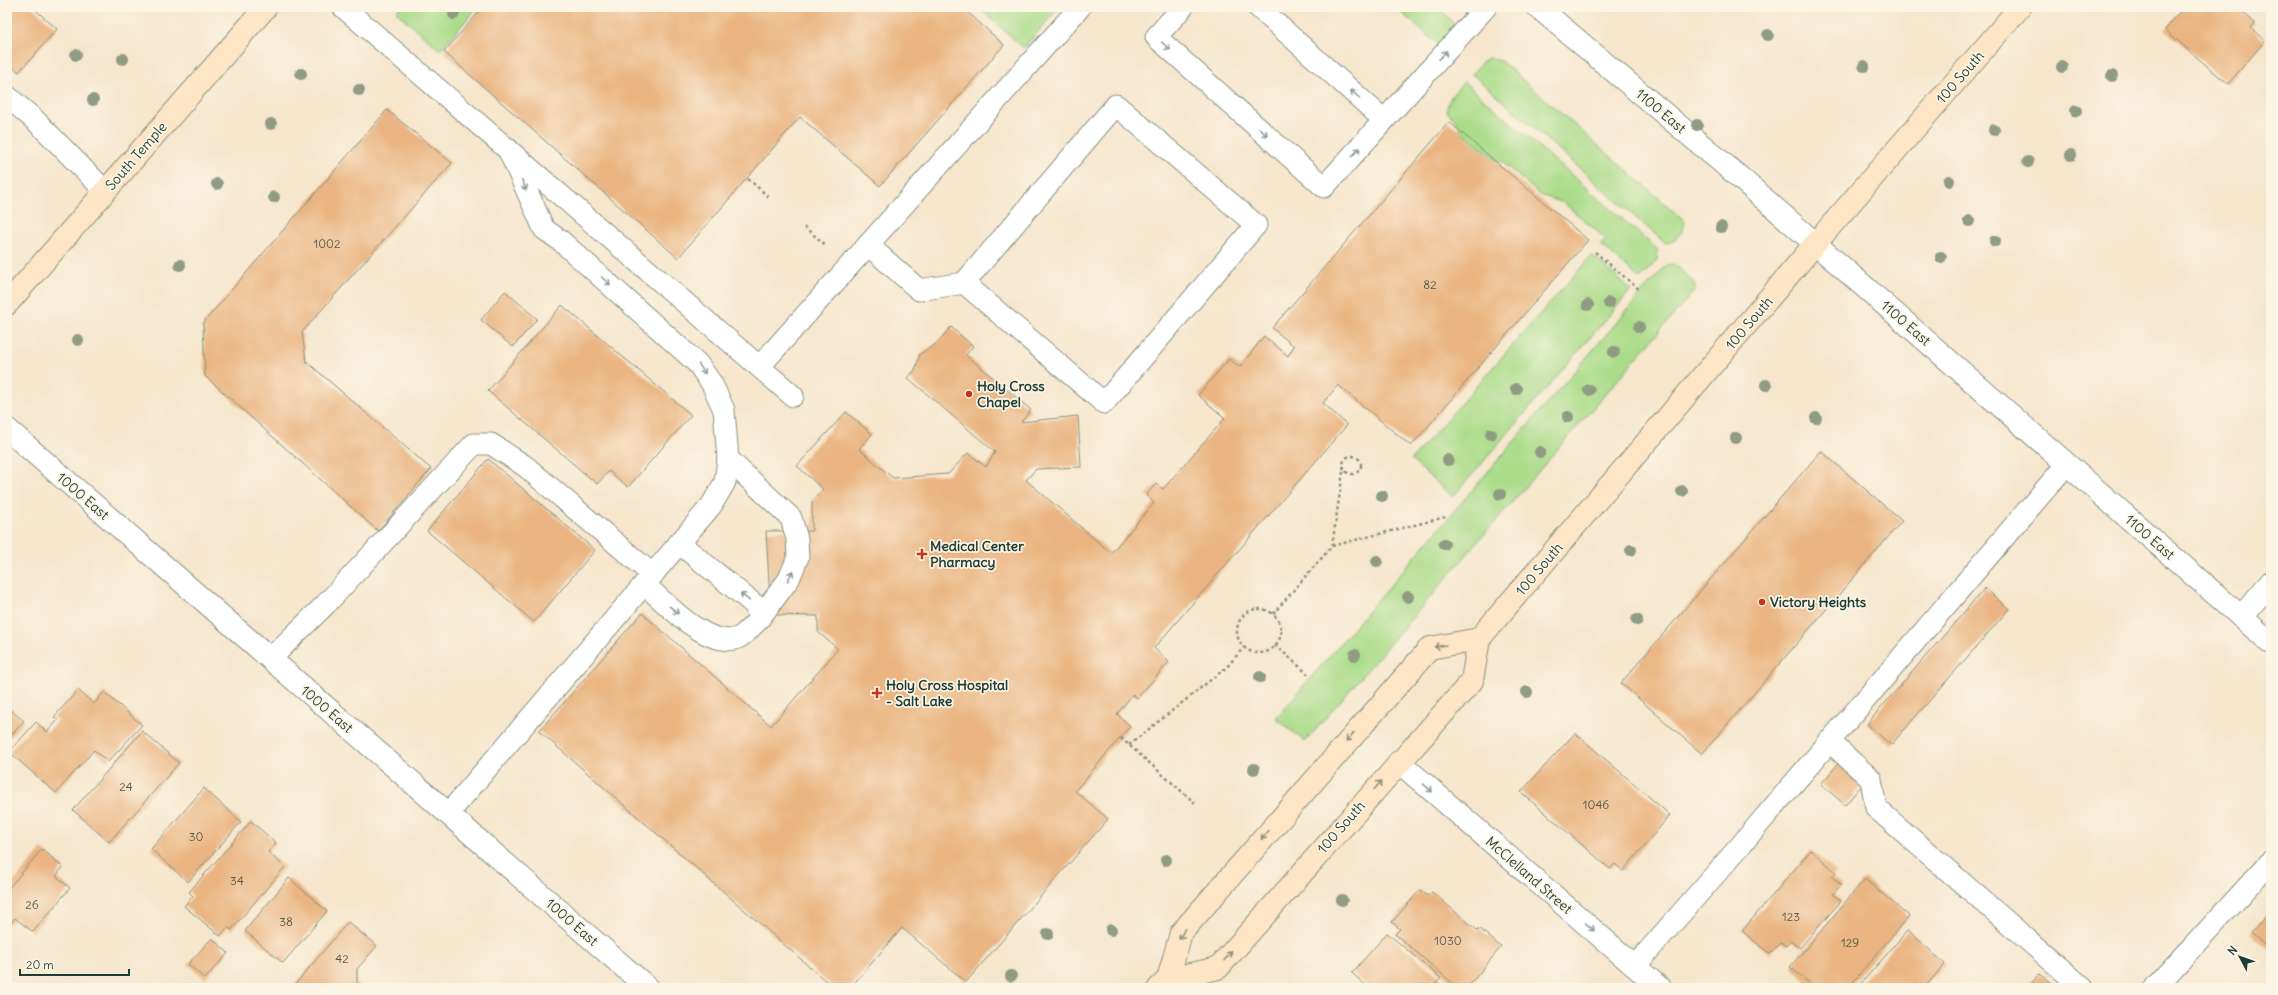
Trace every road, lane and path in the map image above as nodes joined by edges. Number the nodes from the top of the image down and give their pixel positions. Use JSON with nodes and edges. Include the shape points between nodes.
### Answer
{"nodes":[{"id":1,"x":266,"y":7,"type":"edge"},
{"id":2,"x":343,"y":7,"type":"edge"},
{"id":3,"x":1080,"y":7,"type":"edge"},
{"id":4,"x":1183,"y":7,"type":"edge"},
{"id":5,"x":1258,"y":7,"type":"edge"},
{"id":6,"x":1486,"y":7,"type":"edge"},
{"id":7,"x":1538,"y":7,"type":"edge"},
{"id":8,"x":2020,"y":7,"type":"edge"},
{"id":9,"x":7,"y":96,"type":"edge"},
{"id":10,"x":1384,"y":120,"type":"junction"},
{"id":11,"x":508,"y":149,"type":"junction"},
{"id":12,"x":748,"y":179,"type":"dead end"},
{"id":13,"x":105,"y":191,"type":"junction"},
{"id":14,"x":770,"y":198,"type":"dead end"},
{"id":15,"x":804,"y":227,"type":"dead end"},
{"id":16,"x":1816,"y":244,"type":"junction"},
{"id":17,"x":868,"y":245,"type":"junction"},
{"id":18,"x":829,"y":247,"type":"dead end"},
{"id":19,"x":1595,"y":252,"type":"dead end"},
{"id":20,"x":964,"y":283,"type":"junction"},
{"id":21,"x":1640,"y":290,"type":"dead end"},
{"id":22,"x":7,"y":304,"type":"edge"},
{"id":23,"x":760,"y":366,"type":"junction"},
{"id":24,"x":793,"y":396,"type":"dead end"},
{"id":25,"x":7,"y":429,"type":"edge"},
{"id":26,"x":728,"y":459,"type":"junction"},
{"id":27,"x":2067,"y":464,"type":"junction"},
{"id":28,"x":1344,"y":465,"type":"junction"},
{"id":29,"x":1446,"y":517,"type":"dead end"},
{"id":30,"x":679,"y":543,"type":"junction"},
{"id":31,"x":1332,"y":546,"type":"junction"},
{"id":32,"x":648,"y":580,"type":"junction"},
{"id":33,"x":2271,"y":582,"type":"edge"},
{"id":34,"x":1273,"y":614,"type":"junction"},
{"id":35,"x":2241,"y":617,"type":"junction"},
{"id":36,"x":759,"y":619,"type":"junction"},
{"id":37,"x":1479,"y":639,"type":"junction"},
{"id":38,"x":2271,"y":643,"type":"edge"},
{"id":39,"x":1275,"y":645,"type":"junction"},
{"id":40,"x":1244,"y":648,"type":"junction"},
{"id":41,"x":270,"y":659,"type":"junction"},
{"id":42,"x":1308,"y":674,"type":"dead end"},
{"id":43,"x":1121,"y":738,"type":"dead end"},
{"id":44,"x":1829,"y":741,"type":"junction"},
{"id":45,"x":1129,"y":745,"type":"junction"},
{"id":46,"x":1399,"y":762,"type":"junction"},
{"id":47,"x":1195,"y":803,"type":"dead end"},
{"id":48,"x":448,"y":814,"type":"junction"},
{"id":49,"x":2271,"y":861,"type":"edge"},
{"id":50,"x":1635,"y":966,"type":"junction"},
{"id":51,"x":1164,"y":983,"type":"edge"},
{"id":52,"x":648,"y":988,"type":"edge"},
{"id":53,"x":1660,"y":988,"type":"edge"},
{"id":54,"x":2083,"y":988,"type":"edge"},
{"id":55,"x":2155,"y":988,"type":"edge"}],
"edges":[{"from":1,"to":13,"type":"main road","name":"South Temple"},
{"from":2,"to":11,"type":"lane"},
{"from":3,"to":17,"type":"lane"},
{"from":4,"to":10,"type":"lane","one_way":true,"via":[[1156,37],[1324,187]]},
{"from":10,"to":5,"type":"lane","one_way":true},
{"from":10,"to":6,"type":"lane","one_way":true},
{"from":7,"to":16,"type":"street","name":"1100 East"},
{"from":8,"to":16,"type":"main road","name":"100 South"},
{"from":9,"to":13,"type":"lane","via":[[37,122]]},
{"from":11,"to":23,"type":"lane"},
{"from":11,"to":26,"type":"lane","one_way":true,"via":[[544,229],[561,241],[698,364],[712,384],[724,410]]},
{"from":12,"to":14,"type":"path"},
{"from":13,"to":22,"type":"main road","name":"South Temple"},
{"from":15,"to":18,"type":"path"},
{"from":16,"to":27,"type":"street","name":"1100 East"},
{"from":16,"to":37,"type":"main road","name":"100 South"},
{"from":17,"to":20,"type":"lane","via":[[919,290]]},
{"from":17,"to":23,"type":"lane"},
{"from":19,"to":21,"type":"path"},
{"from":20,"to":20,"type":"lane","via":[[1116,106],[1256,225],[1104,403]]},
{"from":23,"to":24,"type":"lane"},
{"from":25,"to":41,"type":"street","name":"1000 East"},
{"from":26,"to":30,"type":"lane","via":[[725,482],[711,506]]},
{"from":36,"to":26,"type":"lane","one_way":true,"via":[[789,579],[798,557],[797,540],[791,518]]},
{"from":27,"to":35,"type":"street","name":"1100 East"},
{"from":27,"to":44,"type":"lane"},
{"from":28,"to":28,"type":"path","via":[[1348,458],[1353,456],[1361,463],[1359,472],[1353,474],[1347,473]]},
{"from":28,"to":31,"type":"path"},
{"from":29,"to":31,"type":"path"},
{"from":30,"to":32,"type":"lane"},
{"from":36,"to":30,"type":"lane","one_way":true,"via":[[755,605]]},
{"from":31,"to":34,"type":"path"},
{"from":32,"to":36,"type":"lane","one_way":true,"via":[[699,631],[721,640],[739,638]]},
{"from":32,"to":41,"type":"lane","via":[[525,466],[491,444],[474,444],[326,604]]},
{"from":32,"to":48,"type":"lane"},
{"from":33,"to":35,"type":"street"},
{"from":34,"to":39,"type":"path","via":[[1281,627],[1281,634]]},
{"from":34,"to":40,"type":"path","via":[[1259,609],[1246,613],[1241,618],[1237,631]]},
{"from":35,"to":38,"type":"street","name":"1100 East"},
{"from":37,"to":46,"type":"main road","name":"100 South","via":[[1472,681]]},
{"from":37,"to":51,"type":"main road","name":"100 South","one_way":true,"via":[[1430,648],[1181,933]]},
{"from":39,"to":40,"type":"path","via":[[1260,653]]},
{"from":39,"to":42,"type":"path"},
{"from":40,"to":45,"type":"path","via":[[1227,666]]},
{"from":41,"to":48,"type":"street","name":"1000 East"},
{"from":43,"to":45,"type":"path"},
{"from":44,"to":50,"type":"lane"},
{"from":44,"to":54,"type":"lane","via":[[1871,779],[1876,808]]},
{"from":45,"to":47,"type":"path"},
{"from":46,"to":50,"type":"street","name":"McClelland Street","one_way":true},
{"from":51,"to":46,"type":"main road","name":"100 South","one_way":true,"via":[[1218,968]]},
{"from":48,"to":52,"type":"street","name":"1000 East"},
{"from":49,"to":55,"type":"lane"},
{"from":50,"to":53,"type":"street","name":"McClelland Street"}]}
